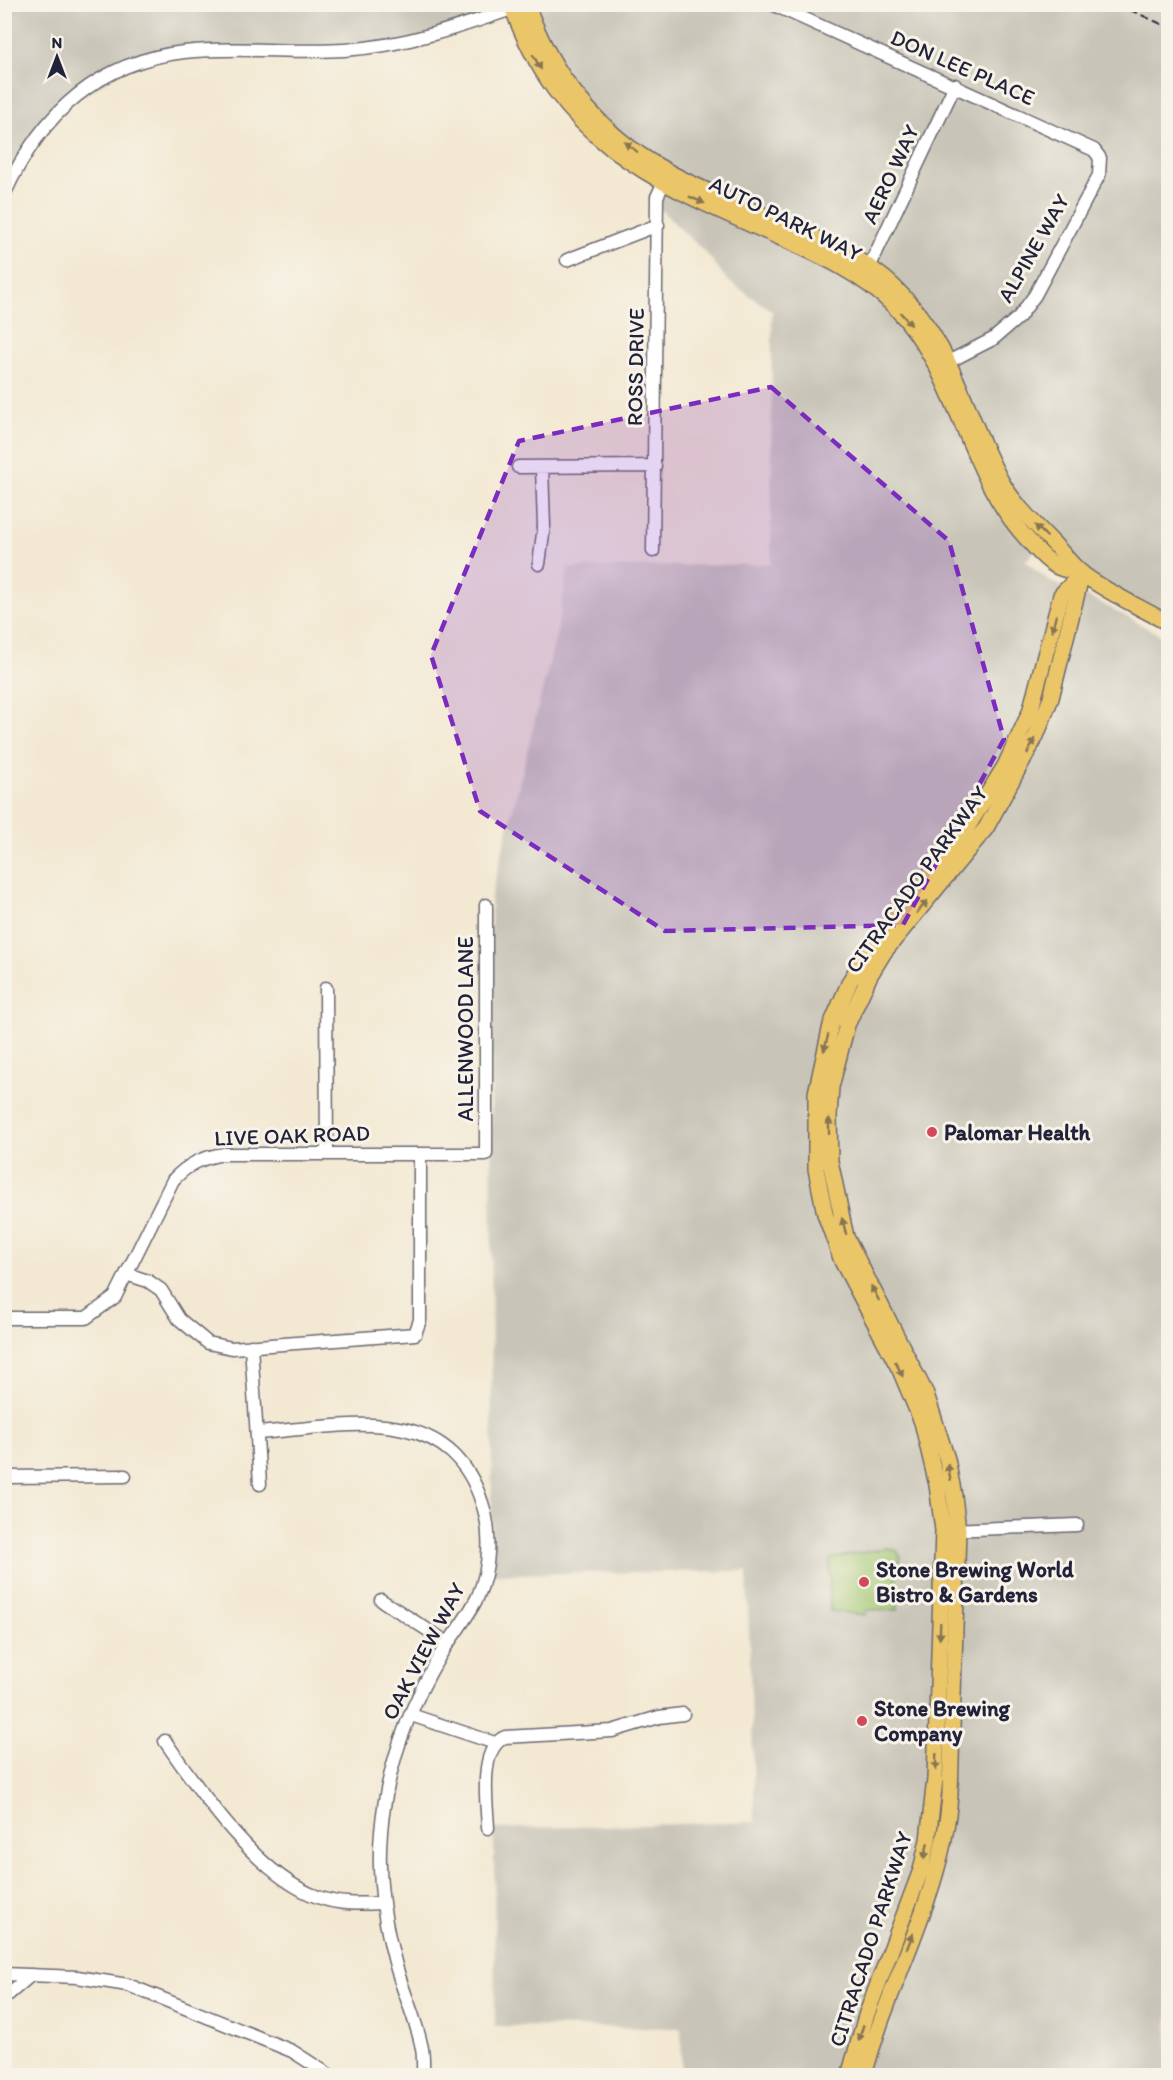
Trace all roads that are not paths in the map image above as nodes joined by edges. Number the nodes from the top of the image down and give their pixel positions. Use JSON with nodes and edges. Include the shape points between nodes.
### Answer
{"nodes":[{"id":1,"x":772,"y":4,"type":"edge"},
{"id":2,"x":519,"y":5,"type":"edge"},
{"id":3,"x":955,"y":86,"type":"junction"},
{"id":4,"x":1100,"y":158,"type":"joint"},
{"id":5,"x":663,"y":184,"type":"junction"},
{"id":6,"x":4,"y":195,"type":"edge"},
{"id":7,"x":658,"y":225,"type":"junction"},
{"id":8,"x":567,"y":260,"type":"dead end"},
{"id":9,"x":866,"y":274,"type":"junction"},
{"id":10,"x":950,"y":361,"type":"junction"},
{"id":11,"x":655,"y":466,"type":"junction"},
{"id":12,"x":518,"y":467,"type":"dead end"},
{"id":13,"x":542,"y":467,"type":"junction"},
{"id":14,"x":654,"y":551,"type":"dead end"},
{"id":15,"x":539,"y":564,"type":"dead end"},
{"id":16,"x":1082,"y":573,"type":"junction"},
{"id":17,"x":1168,"y":623,"type":"edge"},
{"id":18,"x":486,"y":904,"type":"dead end"},
{"id":19,"x":326,"y":988,"type":"dead end"},
{"id":20,"x":327,"y":1153,"type":"junction"},
{"id":21,"x":420,"y":1154,"type":"junction"},
{"id":22,"x":486,"y":1154,"type":"joint"},
{"id":23,"x":126,"y":1274,"type":"junction"},
{"id":24,"x":4,"y":1318,"type":"edge"},
{"id":25,"x":251,"y":1346,"type":"junction"},
{"id":26,"x":257,"y":1433,"type":"junction"},
{"id":27,"x":125,"y":1476,"type":"dead end"},
{"id":28,"x":4,"y":1477,"type":"edge"},
{"id":29,"x":260,"y":1484,"type":"dead end"},
{"id":30,"x":1077,"y":1526,"type":"dead end"},
{"id":31,"x":950,"y":1530,"type":"junction"},
{"id":32,"x":381,"y":1600,"type":"dead end"},
{"id":33,"x":448,"y":1643,"type":"junction"},
{"id":34,"x":683,"y":1714,"type":"dead end"},
{"id":35,"x":411,"y":1715,"type":"junction"},
{"id":36,"x":165,"y":1741,"type":"dead end"},
{"id":37,"x":495,"y":1743,"type":"junction"},
{"id":38,"x":488,"y":1828,"type":"dead end"},
{"id":39,"x":382,"y":1903,"type":"junction"},
{"id":40,"x":4,"y":1974,"type":"edge"},
{"id":41,"x":31,"y":1975,"type":"junction"},
{"id":42,"x":883,"y":1993,"type":"junction"},
{"id":43,"x":4,"y":1998,"type":"edge"},
{"id":44,"x":330,"y":2076,"type":"edge"},
{"id":45,"x":423,"y":2076,"type":"edge"},
{"id":46,"x":849,"y":2076,"type":"edge"},
{"id":47,"x":864,"y":2076,"type":"edge"}],
"edges":[{"from":1,"to":3,"type":"street","name":"DON LEE PLACE"},
{"from":2,"to":5,"type":"main road","name":"AUTO PARK WAY","one_way":true,"via":[[534,58],[565,102],[604,142]]},
{"from":2,"to":6,"type":"street","via":[[423,37],[390,43],[344,50],[184,52],[135,64],[87,88],[55,115],[22,156]]},
{"from":9,"to":2,"type":"main road","name":"AUTO PARK WAY","one_way":true,"via":[[824,242],[662,169],[621,139],[567,83]]},
{"from":3,"to":4,"type":"street","name":"DON LEE PLACE","via":[[1094,150]]},
{"from":3,"to":9,"type":"street","name":"AERO WAY"},
{"from":4,"to":10,"type":"street","name":"ALPINE WAY","via":[[1099,174],[1028,305],[1001,333]]},
{"from":5,"to":7,"type":"street","name":"ROSS DRIVE","via":[[657,197]]},
{"from":5,"to":9,"type":"main road","name":"AUTO PARK WAY","one_way":true},
{"from":7,"to":8,"type":"street"},
{"from":7,"to":11,"type":"street","name":"ROSS DRIVE"},
{"from":9,"to":10,"type":"main road","name":"AUTO PARK WAY","via":[[894,287],[923,319]]},
{"from":9,"to":16,"type":"main road","name":"AUTO PARK WAY","one_way":true,"via":[[920,335],[1004,512],[1056,566]]},
{"from":16,"to":10,"type":"main road","name":"AUTO PARK WAY","one_way":true,"via":[[1018,507],[1002,482]]},
{"from":11,"to":13,"type":"street"},
{"from":11,"to":14,"type":"street","name":"ROSS DRIVE"},
{"from":12,"to":13,"type":"street"},
{"from":13,"to":15,"type":"street","via":[[544,526]]},
{"from":16,"to":17,"type":"main road","name":"AUTO PARK WAY"},
{"from":16,"to":31,"type":"main road","name":"CITRACADO PARKWAY","via":[[1051,698],[1036,736],[986,828],[884,952],[870,975],[847,1025],[831,1087],[830,1161],[846,1237],[926,1394],[947,1459]]},
{"from":18,"to":22,"type":"street","name":"ALLENWOOD LANE"},
{"from":19,"to":20,"type":"street"},
{"from":20,"to":21,"type":"street","name":"LIVE OAK ROAD"},
{"from":20,"to":23,"type":"street","name":"LIVE OAK ROAD","via":[[224,1154],[190,1165],[173,1179]]},
{"from":21,"to":22,"type":"street","name":"LIVE OAK ROAD"},
{"from":21,"to":25,"type":"street","via":[[420,1320],[415,1334]]},
{"from":23,"to":24,"type":"street","name":"LIVE OAK ROAD","via":[[115,1298],[86,1318]]},
{"from":23,"to":25,"type":"street","via":[[148,1281],[160,1290],[179,1319],[208,1343],[232,1348]]},
{"from":25,"to":26,"type":"street"},
{"from":26,"to":29,"type":"street"},
{"from":26,"to":33,"type":"street","name":"OAK VIEW WAY","via":[[381,1424],[403,1427],[442,1443],[461,1461],[482,1500],[489,1548],[477,1598]]},
{"from":27,"to":28,"type":"street"},
{"from":30,"to":31,"type":"street"},
{"from":31,"to":42,"type":"main road","name":"CITRACADO PARKWAY","via":[[948,1810],[932,1884]]},
{"from":32,"to":33,"type":"street"},
{"from":33,"to":35,"type":"street","name":"OAK VIEW WAY"},
{"from":34,"to":37,"type":"street","via":[[612,1731],[505,1737]]},
{"from":35,"to":37,"type":"street"},
{"from":35,"to":39,"type":"street","name":"OAK VIEW WAY","via":[[390,1780],[381,1833]]},
{"from":36,"to":39,"type":"street","via":[[232,1830],[296,1887],[342,1904]]},
{"from":37,"to":38,"type":"street","via":[[488,1757]]},
{"from":39,"to":45,"type":"street","name":"OAK VIEW WAY","via":[[395,1963],[422,2045]]},
{"from":40,"to":41,"type":"street"},
{"from":41,"to":43,"type":"street"},
{"from":41,"to":44,"type":"street","via":[[104,1980],[152,1993],[292,2051]]},
{"from":42,"to":46,"type":"main road","name":"CITRACADO PARKWAY","one_way":true},
{"from":42,"to":47,"type":"main road","name":"CITRACADO PARKWAY"}]}
